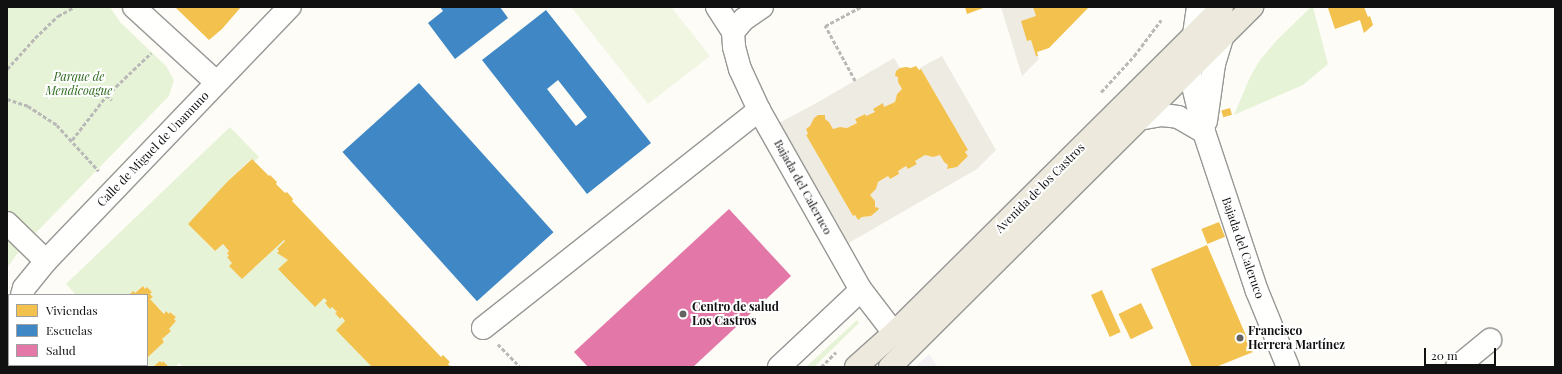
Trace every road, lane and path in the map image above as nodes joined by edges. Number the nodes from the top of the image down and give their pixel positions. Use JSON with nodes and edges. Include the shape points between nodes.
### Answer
{"nodes":[{"id":1,"x":74,"y":7,"type":"edge"},
{"id":2,"x":134,"y":7,"type":"edge"},
{"id":3,"x":290,"y":7,"type":"edge"},
{"id":4,"x":717,"y":7,"type":"edge"},
{"id":5,"x":762,"y":7,"type":"edge"},
{"id":6,"x":860,"y":7,"type":"edge"},
{"id":7,"x":1198,"y":7,"type":"edge"},
{"id":8,"x":1222,"y":7,"type":"edge"},
{"id":9,"x":1244,"y":9,"type":"edge"},
{"id":10,"x":1161,"y":20,"type":"dead end"},
{"id":11,"x":733,"y":32,"type":"junction"},
{"id":12,"x":1195,"y":33,"type":"junction"},
{"id":13,"x":1223,"y":35,"type":"junction"},
{"id":14,"x":167,"y":38,"type":"junction"},
{"id":15,"x":7,"y":69,"type":"edge"},
{"id":16,"x":1189,"y":69,"type":"junction"},
{"id":17,"x":855,"y":81,"type":"dead end"},
{"id":18,"x":216,"y":82,"type":"junction"},
{"id":19,"x":107,"y":95,"type":"junction"},
{"id":20,"x":1097,"y":96,"type":"dead end"},
{"id":21,"x":7,"y":99,"type":"edge"},
{"id":22,"x":112,"y":100,"type":"dead end"},
{"id":23,"x":759,"y":110,"type":"junction"},
{"id":24,"x":1139,"y":119,"type":"junction"},
{"id":25,"x":1204,"y":132,"type":"junction"},
{"id":26,"x":72,"y":140,"type":"junction"},
{"id":27,"x":114,"y":189,"type":"junction"},
{"id":28,"x":7,"y":223,"type":"edge"},
{"id":29,"x":46,"y":261,"type":"junction"},
{"id":30,"x":861,"y":290,"type":"junction"},
{"id":31,"x":22,"y":294,"type":"edge"},
{"id":32,"x":483,"y":328,"type":"joint"},
{"id":33,"x":894,"y":333,"type":"junction"},
{"id":34,"x":1490,"y":340,"type":"dead end"},
{"id":35,"x":838,"y":351,"type":"dead end"},
{"id":36,"x":1282,"y":365,"type":"edge"},
{"id":37,"x":520,"y":367,"type":"edge"},
{"id":38,"x":779,"y":367,"type":"edge"},
{"id":39,"x":821,"y":367,"type":"edge"},
{"id":40,"x":856,"y":367,"type":"edge"},
{"id":41,"x":890,"y":367,"type":"edge"},
{"id":42,"x":1457,"y":367,"type":"edge"}],
"edges":[{"from":1,"to":15,"type":"path","via":[[58,16]]},
{"from":2,"to":14,"type":"street"},
{"from":3,"to":18,"type":"street","name":"Calle de Miguel de Unamuno"},
{"from":4,"to":11,"type":"street","name":"Bajada del Caleruco"},
{"from":5,"to":11,"type":"street","via":[[744,19]]},
{"from":6,"to":17,"type":"path","via":[[825,26]]},
{"from":7,"to":12,"type":"street","name":"Bajada del Caleruco"},
{"from":8,"to":12,"type":"main road","name":"Avenida de los Castros"},
{"from":9,"to":13,"type":"main road","name":"Avenida de los Castros"},
{"from":10,"to":20,"type":"path","via":[[1134,56]]},
{"from":11,"to":23,"type":"street","name":"Bajada del Caleruco","via":[[740,69]]},
{"from":12,"to":16,"type":"street","name":"Bajada del Caleruco"},
{"from":12,"to":33,"type":"main road","name":"Avenida de los Castros"},
{"from":13,"to":16,"type":"main road","name":"Avenida de los Castros"},
{"from":13,"to":25,"type":"street","name":"Bajada del Caleruco","via":[[1214,64]]},
{"from":14,"to":18,"type":"street"},
{"from":14,"to":19,"type":"path"},
{"from":16,"to":24,"type":"main road","name":"Avenida de los Castros"},
{"from":16,"to":25,"type":"street","name":"Bajada del Caleruco"},
{"from":18,"to":27,"type":"street","name":"Calle de Miguel de Unamuno"},
{"from":19,"to":22,"type":"path"},
{"from":19,"to":26,"type":"path"},
{"from":21,"to":26,"type":"path","via":[[38,112],[57,125]]},
{"from":23,"to":30,"type":"street","name":"Bajada del Caleruco"},
{"from":23,"to":32,"type":"street"},
{"from":24,"to":25,"type":"street","via":[[1162,115],[1178,117]]},
{"from":24,"to":41,"type":"main road","name":"Avenida de los Castros"},
{"from":25,"to":36,"type":"street","name":"Bajada del Caleruco"},
{"from":26,"to":27,"type":"path"},
{"from":27,"to":29,"type":"street","name":"Calle de Miguel de Unamuno"},
{"from":28,"to":29,"type":"street"},
{"from":29,"to":31,"type":"street","name":"Calle de Miguel de Unamuno","via":[[24,288]]},
{"from":30,"to":33,"type":"street","name":"Bajada del Caleruco"},
{"from":30,"to":38,"type":"street"},
{"from":32,"to":37,"type":"path"},
{"from":33,"to":40,"type":"main road","name":"Avenida de los Castros"},
{"from":34,"to":42,"type":"street"},
{"from":35,"to":39,"type":"path"}]}
